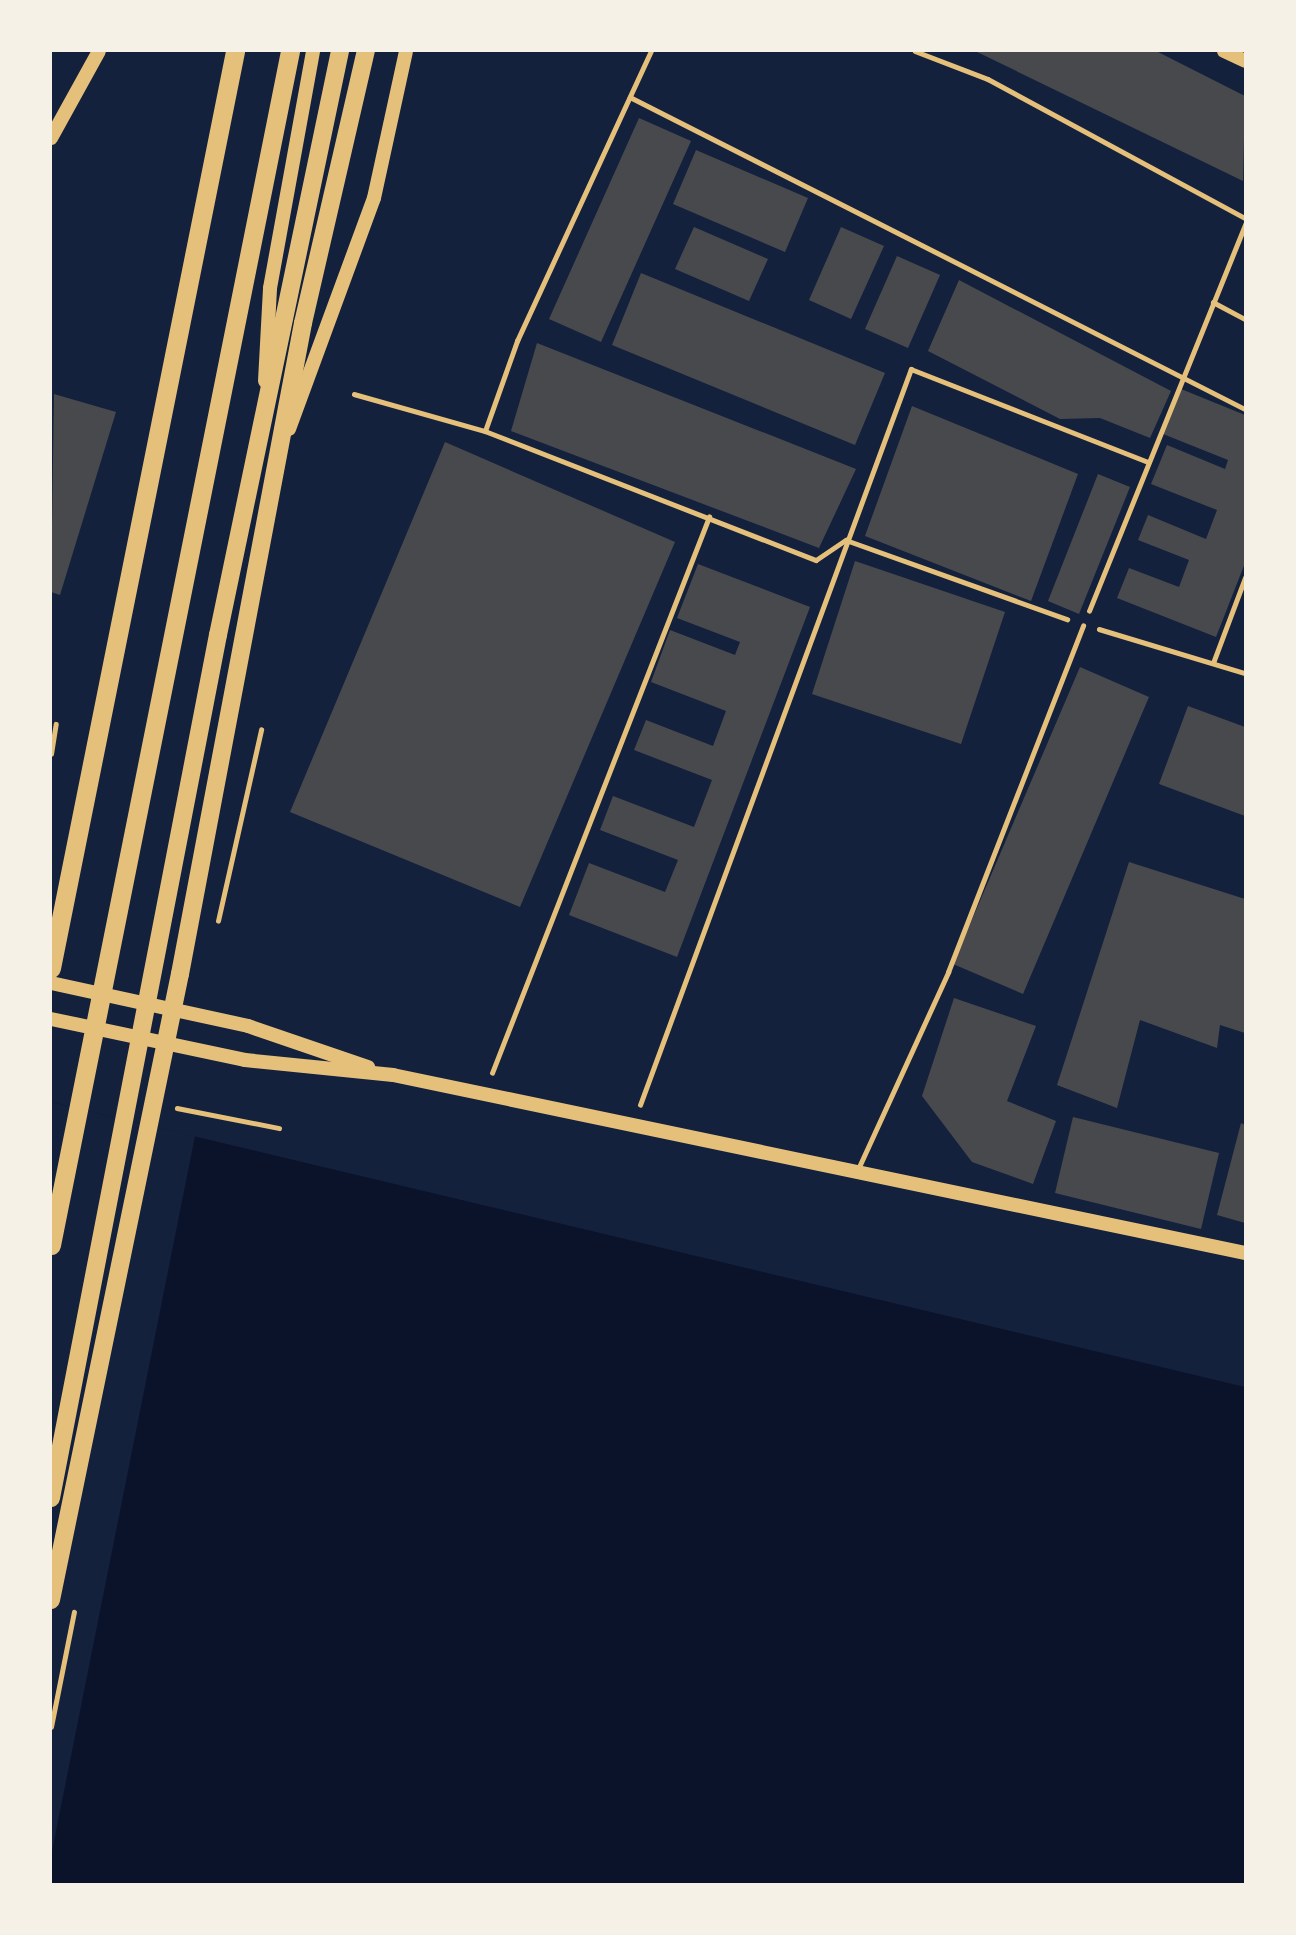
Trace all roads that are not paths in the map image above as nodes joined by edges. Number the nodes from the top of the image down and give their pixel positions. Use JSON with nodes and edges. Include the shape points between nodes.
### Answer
{"nodes":[{"id":1,"x":99,"y":51,"type":"edge"},
{"id":2,"x":235,"y":51,"type":"edge"},
{"id":3,"x":290,"y":51,"type":"edge"},
{"id":4,"x":313,"y":51,"type":"edge"},
{"id":5,"x":340,"y":51,"type":"edge"},
{"id":6,"x":366,"y":51,"type":"edge"},
{"id":7,"x":406,"y":51,"type":"edge"},
{"id":8,"x":1224,"y":51,"type":"edge"},
{"id":9,"x":1245,"y":61,"type":"edge"},
{"id":10,"x":51,"y":138,"type":"edge"},
{"id":11,"x":262,"y":427,"type":"junction"},
{"id":12,"x":287,"y":433,"type":"junction"},
{"id":13,"x":1083,"y":625,"type":"road end"},
{"id":14,"x":51,"y":968,"type":"edge"},
{"id":15,"x":51,"y":983,"type":"edge"},
{"id":16,"x":51,"y":1019,"type":"edge"},
{"id":17,"x":393,"y":1075,"type":"junction"},
{"id":18,"x":858,"y":1169,"type":"junction"},
{"id":19,"x":51,"y":1245,"type":"edge"},
{"id":20,"x":1245,"y":1253,"type":"edge"},
{"id":21,"x":51,"y":1498,"type":"edge"},
{"id":22,"x":51,"y":1600,"type":"edge"}],
"edges":[{"from":1,"to":10,"type":"main road"},
{"from":2,"to":14,"type":"highway"},
{"from":3,"to":19,"type":"highway"},
{"from":4,"to":11,"type":"main road","via":[[270,288]]},
{"from":5,"to":11,"type":"main road"},
{"from":6,"to":12,"type":"main road","via":[[303,323]]},
{"from":7,"to":12,"type":"main road","via":[[374,198]]},
{"from":8,"to":9,"type":"main road"},
{"from":11,"to":21,"type":"main road"},
{"from":12,"to":22,"type":"main road"},
{"from":13,"to":18,"type":"lane","via":[[948,972]]},
{"from":15,"to":17,"type":"main road","via":[[248,1026]]},
{"from":16,"to":17,"type":"main road","via":[[245,1060]]},
{"from":17,"to":18,"type":"main road"},
{"from":18,"to":20,"type":"main road"}]}
